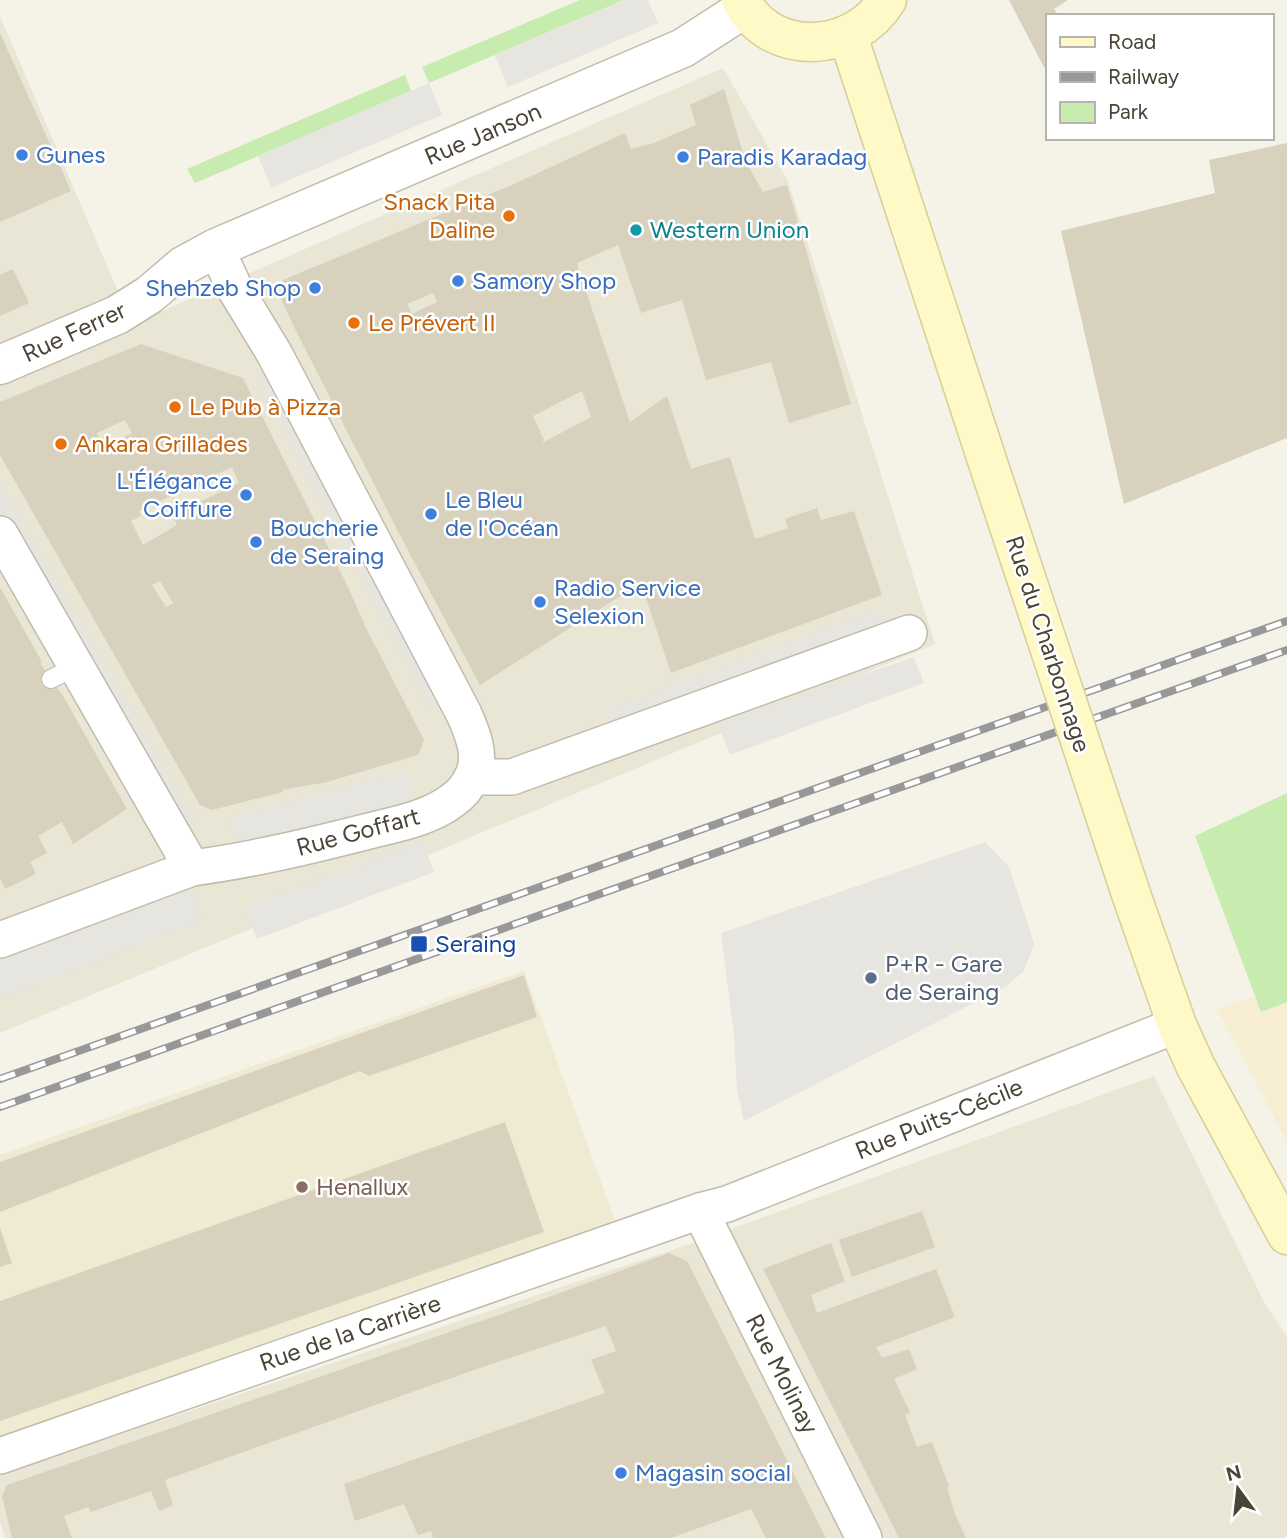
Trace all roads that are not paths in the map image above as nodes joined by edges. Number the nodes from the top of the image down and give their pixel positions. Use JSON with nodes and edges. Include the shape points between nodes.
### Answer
{"nodes":[{"id":1,"x":887,"y":0,"type":"edge"},
{"id":2,"x":743,"y":4,"type":"edge"},
{"id":3,"x":848,"y":36,"type":"junction"},
{"id":4,"x":216,"y":248,"type":"junction"},
{"id":5,"x":0,"y":365,"type":"edge"},
{"id":6,"x":0,"y":534,"type":"edge"},
{"id":7,"x":909,"y":633,"type":"dead end"},
{"id":8,"x":475,"y":772,"type":"junction"},
{"id":9,"x":192,"y":868,"type":"junction"},
{"id":10,"x":0,"y":940,"type":"edge"},
{"id":11,"x":1177,"y":1025,"type":"junction"},
{"id":12,"x":701,"y":1211,"type":"junction"},
{"id":13,"x":1287,"y":1235,"type":"edge"},
{"id":14,"x":0,"y":1456,"type":"edge"},
{"id":15,"x":864,"y":1538,"type":"edge"}],
"edges":[{"from":1,"to":3,"type":"main road","name":"Rue Janson","via":[[877,16]]},
{"from":2,"to":3,"type":"main road","name":"Rue Janson","via":[[761,24],[781,36],[803,42]]},
{"from":2,"to":4,"type":"street","name":"Rue Janson","via":[[683,48]]},
{"from":3,"to":11,"type":"main road","name":"Rue du Charbonnage","bridge":true},
{"from":4,"to":5,"type":"street","name":"Rue Ferrer","via":[[183,266],[117,315]]},
{"from":4,"to":8,"type":"street","via":[[464,714],[477,752]]},
{"from":6,"to":9,"type":"street","via":[[64,672]]},
{"from":7,"to":8,"type":"street","via":[[512,777]]},
{"from":8,"to":9,"type":"street","name":"Rue Goffart","via":[[453,801],[415,819],[243,862]]},
{"from":9,"to":10,"type":"street","name":"Rue Goffart"},
{"from":11,"to":12,"type":"street","name":"Rue Puits-Cécile"},
{"from":11,"to":13,"type":"main road","name":"Rue du Charbonnage"},
{"from":12,"to":14,"type":"street","name":"Rue de la Carrière"},
{"from":12,"to":15,"type":"street","name":"Rue Molinay"}]}
